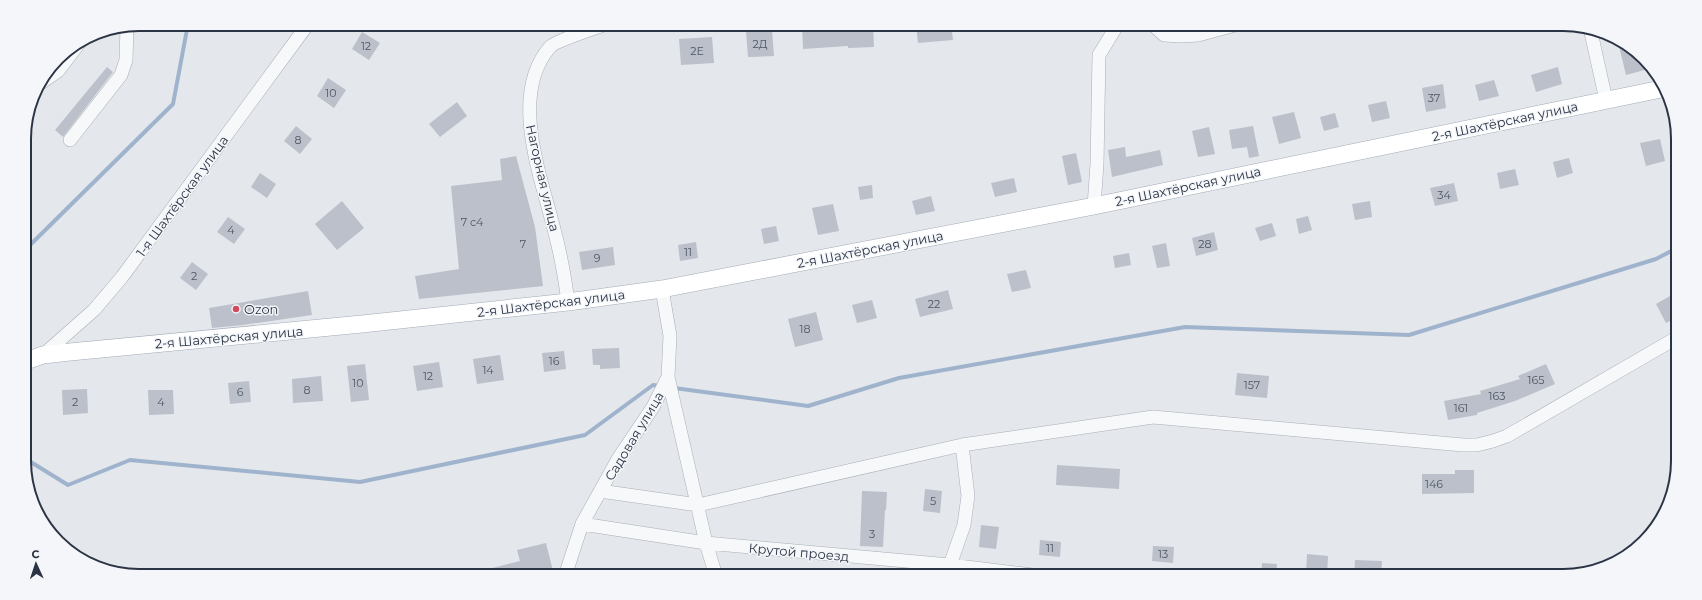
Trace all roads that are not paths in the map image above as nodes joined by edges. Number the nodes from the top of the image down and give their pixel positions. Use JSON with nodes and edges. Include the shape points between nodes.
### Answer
{"nodes":[{"id":1,"x":303,"y":31,"type":"edge"},
{"id":2,"x":587,"y":31,"type":"edge"},
{"id":3,"x":1114,"y":31,"type":"edge"},
{"id":4,"x":1160,"y":31,"type":"edge"},
{"id":5,"x":1213,"y":31,"type":"edge"},
{"id":6,"x":127,"y":32,"type":"edge"},
{"id":7,"x":1592,"y":35,"type":"edge"},
{"id":8,"x":65,"y":61,"type":"edge"},
{"id":9,"x":54,"y":73,"type":"edge"},
{"id":10,"x":1659,"y":89,"type":"edge"},
{"id":11,"x":1606,"y":100,"type":"junction"},
{"id":12,"x":70,"y":140,"type":"dead end"},
{"id":13,"x":1094,"y":206,"type":"junction"},
{"id":14,"x":662,"y":288,"type":"junction"},
{"id":15,"x":568,"y":302,"type":"junction"},
{"id":16,"x":1671,"y":340,"type":"edge"},
{"id":17,"x":43,"y":356,"type":"junction"},
{"id":18,"x":31,"y":360,"type":"edge"},
{"id":19,"x":668,"y":377,"type":"junction"},
{"id":20,"x":962,"y":446,"type":"junction"},
{"id":21,"x":600,"y":491,"type":"junction"},
{"id":22,"x":698,"y":505,"type":"junction"},
{"id":23,"x":582,"y":524,"type":"junction"},
{"id":24,"x":706,"y":543,"type":"junction"},
{"id":25,"x":950,"y":565,"type":"junction"},
{"id":26,"x":566,"y":569,"type":"edge"},
{"id":27,"x":714,"y":569,"type":"edge"},
{"id":28,"x":983,"y":569,"type":"edge"}],
"edges":[{"from":1,"to":17,"type":"street","name":"1-я Шахтёрская улица","via":[[122,277],[94,310]]},
{"from":2,"to":15,"type":"street","name":"Нагорная улица","via":[[550,45],[537,67],[529,101],[530,133],[560,252]]},
{"from":3,"to":13,"type":"street","via":[[1100,55]]},
{"from":4,"to":5,"type":"street","via":[[1164,35],[1181,36]]},
{"from":6,"to":12,"type":"street","via":[[126,60],[121,76]]},
{"from":7,"to":11,"type":"street"},
{"from":8,"to":9,"type":"street"},
{"from":10,"to":11,"type":"main road","name":"2-я Шахтёрская улица"},
{"from":11,"to":13,"type":"main road","name":"2-я Шахтёрская улица"},
{"from":13,"to":14,"type":"main road","name":"2-я Шахтёрская улица"},
{"from":14,"to":15,"type":"main road","name":"2-я Шахтёрская улица"},
{"from":14,"to":19,"type":"street","name":"Садовая улица","via":[[670,336]]},
{"from":15,"to":17,"type":"main road","name":"2-я Шахтёрская улица"},
{"from":16,"to":20,"type":"street","via":[[1524,427],[1493,442],[1477,445],[1153,417]]},
{"from":17,"to":18,"type":"main road","name":"2-я Шахтёрская улица"},
{"from":19,"to":21,"type":"street","name":"Садовая улица"},
{"from":19,"to":22,"type":"street"},
{"from":20,"to":22,"type":"street"},
{"from":20,"to":25,"type":"street","via":[[968,496],[964,525]]},
{"from":21,"to":22,"type":"street"},
{"from":21,"to":23,"type":"street","name":"Садовая улица"},
{"from":22,"to":24,"type":"street"},
{"from":23,"to":24,"type":"street","name":"Крутой проезд"},
{"from":23,"to":26,"type":"street","name":"Садовая улица"},
{"from":24,"to":25,"type":"street","name":"Крутой проезд"},
{"from":24,"to":27,"type":"street"},
{"from":25,"to":28,"type":"street","name":"Крутой проезд"}]}
